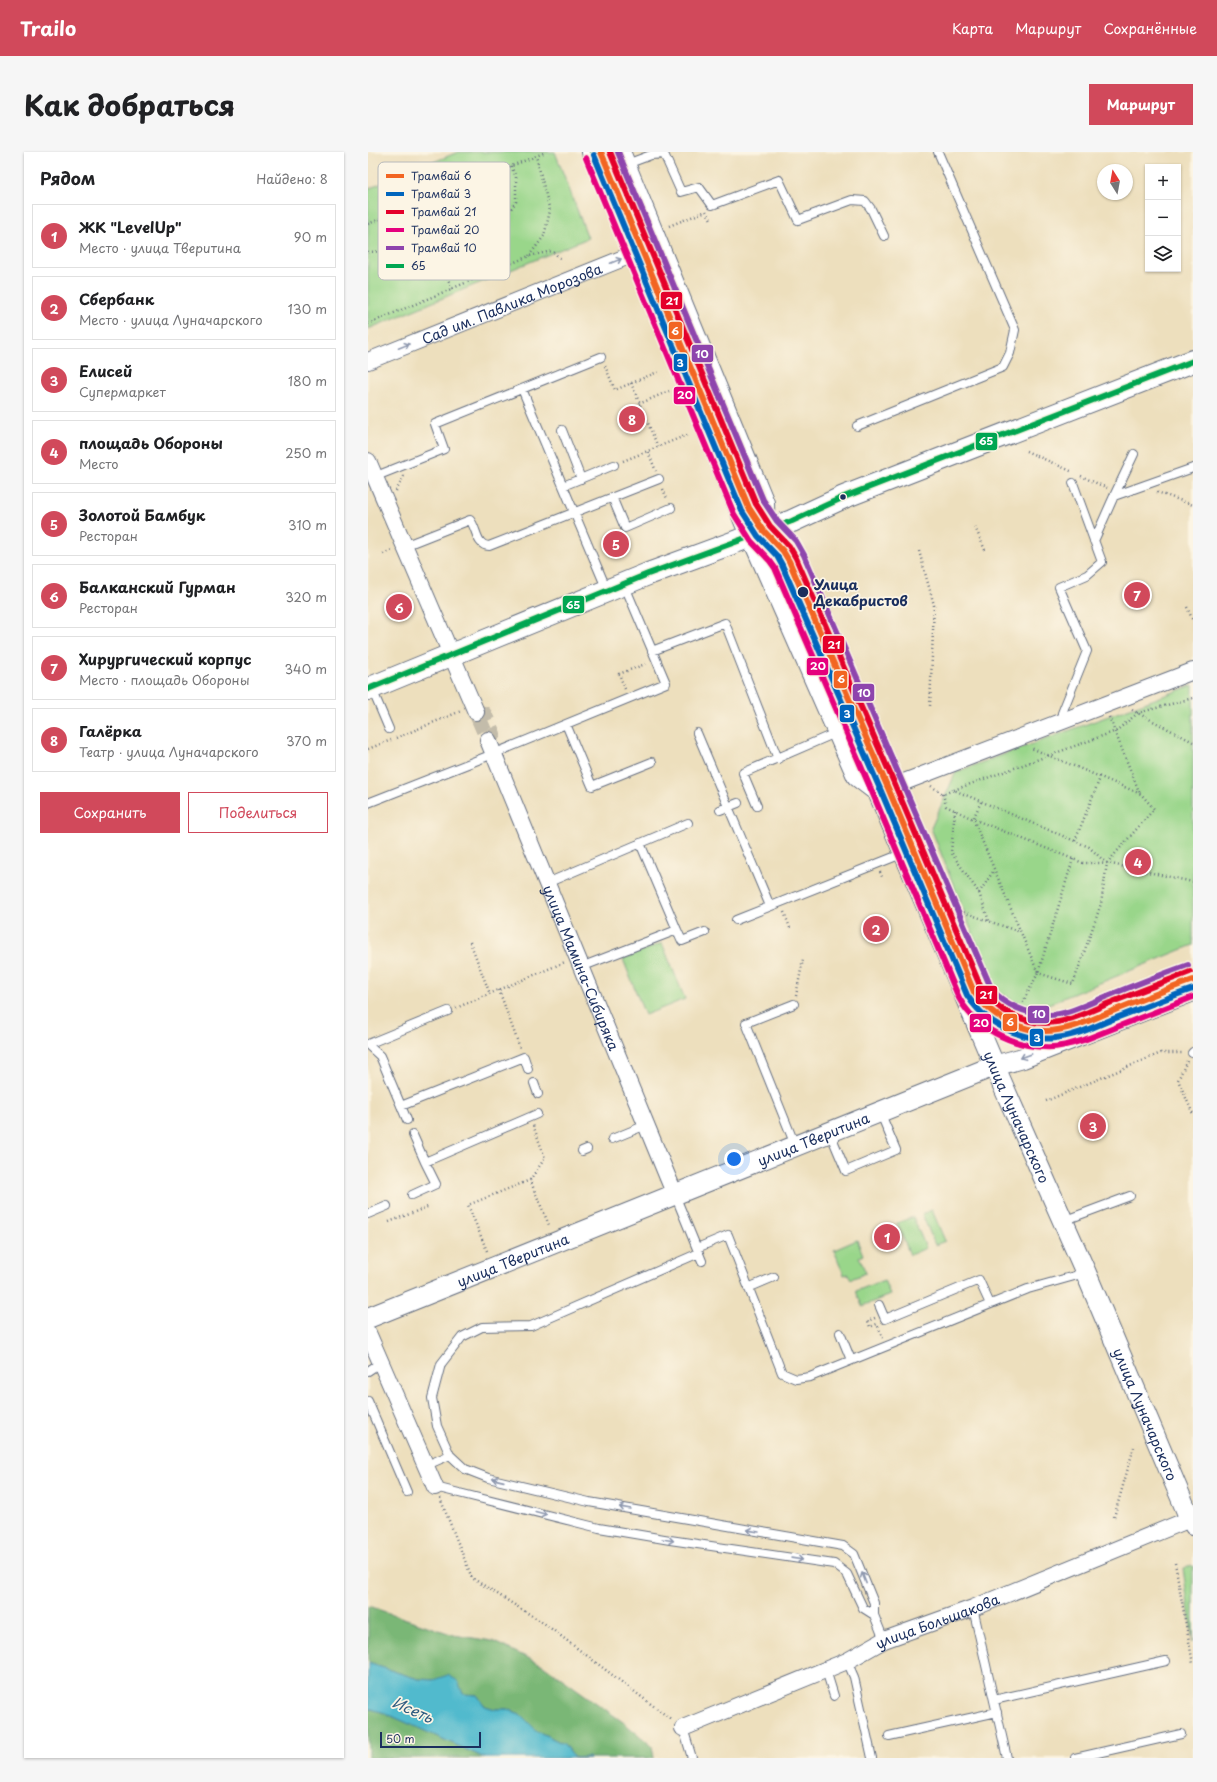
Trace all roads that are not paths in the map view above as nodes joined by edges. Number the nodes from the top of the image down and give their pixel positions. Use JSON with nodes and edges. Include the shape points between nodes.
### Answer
{"nodes":[{"id":1,"x":593,"y":152,"type":"edge"},
{"id":2,"x":938,"y":152,"type":"edge"},
{"id":3,"x":622,"y":158,"type":"edge"},
{"id":4,"x":602,"y":173,"type":"junction"},
{"id":5,"x":884,"y":236,"type":"dead end"},
{"id":6,"x":656,"y":245,"type":"junction"},
{"id":7,"x":635,"y":253,"type":"junction"},
{"id":8,"x":601,"y":357,"type":"road end"},
{"id":9,"x":368,"y":361,"type":"edge"},
{"id":10,"x":1193,"y":361,"type":"edge"},
{"id":11,"x":522,"y":389,"type":"junction"},
{"id":12,"x":857,"y":426,"type":"dead end"},
{"id":13,"x":562,"y":430,"type":"dead end"},
{"id":14,"x":1134,"y":454,"type":"dead end"},
{"id":15,"x":368,"y":461,"type":"edge"},
{"id":16,"x":614,"y":465,"type":"road end"},
{"id":17,"x":1193,"y":468,"type":"edge"},
{"id":18,"x":374,"y":476,"type":"junction"},
{"id":19,"x":581,"y":479,"type":"junction"},
{"id":20,"x":659,"y":479,"type":"dead end"},
{"id":21,"x":1073,"y":483,"type":"dead end"},
{"id":22,"x":563,"y":486,"type":"junction"},
{"id":23,"x":1114,"y":496,"type":"junction"},
{"id":24,"x":612,"y":497,"type":"junction"},
{"id":25,"x":671,"y":508,"type":"dead end"},
{"id":26,"x":574,"y":512,"type":"junction"},
{"id":27,"x":757,"y":533,"type":"junction"},
{"id":28,"x":1094,"y":541,"type":"junction"},
{"id":29,"x":404,"y":546,"type":"junction"},
{"id":30,"x":616,"y":587,"type":"junction"},
{"id":31,"x":652,"y":651,"type":"junction"},
{"id":32,"x":450,"y":655,"type":"junction"},
{"id":33,"x":1193,"y":671,"type":"edge"},
{"id":34,"x":370,"y":688,"type":"edge"},
{"id":35,"x":471,"y":710,"type":"tunnel mouth"},
{"id":36,"x":1062,"y":712,"type":"dead end"},
{"id":37,"x":566,"y":724,"type":"junction"},
{"id":38,"x":389,"y":729,"type":"dead end"},
{"id":39,"x":839,"y":732,"type":"junction"},
{"id":40,"x":697,"y":733,"type":"dead end"},
{"id":41,"x":490,"y":747,"type":"junction"},
{"id":42,"x":778,"y":759,"type":"junction"},
{"id":43,"x":652,"y":762,"type":"dead end"},
{"id":44,"x":878,"y":792,"type":"junction"},
{"id":45,"x":368,"y":803,"type":"edge"},
{"id":46,"x":738,"y":803,"type":"dead end"},
{"id":47,"x":757,"y":806,"type":"dead end"},
{"id":48,"x":724,"y":809,"type":"junction"},
{"id":49,"x":688,"y":824,"type":"dead end"},
{"id":50,"x":640,"y":844,"type":"junction"},
{"id":51,"x":905,"y":852,"type":"junction"},
{"id":52,"x":547,"y":883,"type":"junction"},
{"id":53,"x":770,"y":906,"type":"junction"},
{"id":54,"x":736,"y":920,"type":"dead end"},
{"id":55,"x":677,"y":930,"type":"junction"},
{"id":56,"x":705,"y":932,"type":"dead end"},
{"id":57,"x":581,"y":967,"type":"junction"},
{"id":58,"x":1193,"y":991,"type":"edge"},
{"id":59,"x":794,"y":1004,"type":"road end"},
{"id":60,"x":448,"y":1011,"type":"road end"},
{"id":61,"x":368,"y":1045,"type":"edge"},
{"id":62,"x":994,"y":1066,"type":"junction"},
{"id":63,"x":528,"y":1069,"type":"dead end"},
{"id":64,"x":534,"y":1083,"type":"dead end"},
{"id":65,"x":538,"y":1094,"type":"dead end"},
{"id":66,"x":401,"y":1106,"type":"junction"},
{"id":67,"x":880,"y":1112,"type":"junction"},
{"id":68,"x":537,"y":1114,"type":"dead end"},
{"id":69,"x":407,"y":1120,"type":"dead end"},
{"id":70,"x":646,"y":1125,"type":"junction"},
{"id":71,"x":830,"y":1132,"type":"junction"},
{"id":72,"x":413,"y":1135,"type":"dead end"},
{"id":73,"x":612,"y":1139,"type":"dead end"},
{"id":74,"x":796,"y":1146,"type":"junction"},
{"id":75,"x":425,"y":1162,"type":"junction"},
{"id":76,"x":412,"y":1195,"type":"dead end"},
{"id":77,"x":675,"y":1195,"type":"junction"},
{"id":78,"x":1130,"y":1196,"type":"dead end"},
{"id":79,"x":387,"y":1206,"type":"dead end"},
{"id":80,"x":368,"y":1214,"type":"edge"},
{"id":81,"x":1062,"y":1221,"type":"junction"},
{"id":82,"x":699,"y":1254,"type":"junction"},
{"id":83,"x":1086,"y":1273,"type":"junction"},
{"id":84,"x":774,"y":1277,"type":"dead end"},
{"id":85,"x":748,"y":1288,"type":"junction"},
{"id":86,"x":990,"y":1304,"type":"junction"},
{"id":87,"x":879,"y":1305,"type":"dead end"},
{"id":88,"x":368,"y":1318,"type":"edge"},
{"id":89,"x":368,"y":1333,"type":"edge"},
{"id":90,"x":840,"y":1333,"type":"dead end"},
{"id":91,"x":852,"y":1360,"type":"junction"},
{"id":92,"x":374,"y":1367,"type":"edge"},
{"id":93,"x":368,"y":1401,"type":"edge"},
{"id":94,"x":450,"y":1454,"type":"junction"},
{"id":95,"x":427,"y":1465,"type":"junction"},
{"id":96,"x":435,"y":1487,"type":"joint"},
{"id":97,"x":407,"y":1492,"type":"dead end"},
{"id":98,"x":1192,"y":1521,"type":"edge"},
{"id":99,"x":974,"y":1608,"type":"junction"},
{"id":100,"x":874,"y":1615,"type":"junction"},
{"id":101,"x":884,"y":1640,"type":"junction"},
{"id":102,"x":847,"y":1661,"type":"junction"},
{"id":103,"x":1166,"y":1661,"type":"dead end"},
{"id":104,"x":826,"y":1670,"type":"junction"},
{"id":105,"x":834,"y":1696,"type":"dead end"},
{"id":106,"x":994,"y":1700,"type":"junction"},
{"id":107,"x":997,"y":1712,"type":"junction"},
{"id":108,"x":683,"y":1728,"type":"joint"},
{"id":109,"x":1181,"y":1734,"type":"dead end"},
{"id":110,"x":889,"y":1736,"type":"dead end"},
{"id":111,"x":692,"y":1758,"type":"edge"},
{"id":112,"x":872,"y":1758,"type":"edge"},
{"id":113,"x":1007,"y":1758,"type":"edge"},
{"id":114,"x":1075,"y":1758,"type":"edge"}],
"edges":[{"from":1,"to":4,"type":"main road","name":"улица Луначарского"},
{"from":2,"to":12,"type":"lane","via":[[1015,330],[1010,353],[1003,367]]},
{"from":3,"to":4,"type":"lane"},
{"from":3,"to":5,"type":"lane","via":[[664,154],[681,192],[699,187],[712,205],[779,180],[798,220],[852,200],[864,202],[871,209]]},
{"from":3,"to":6,"type":"main road","name":"улица Луначарского"},
{"from":4,"to":7,"type":"main road","name":"улица Луначарского"},
{"from":6,"to":7,"type":"street","name":"Сад им. Павлика Морозова"},
{"from":6,"to":27,"type":"main road","name":"улица Луначарского","via":[[763,503]]},
{"from":9,"to":7,"type":"street","name":"Сад им. Павлика Морозова","one_way":true},
{"from":7,"to":27,"type":"main road","name":"улица Луначарского"},
{"from":8,"to":11,"type":"lane"},
{"from":10,"to":27,"type":"main road"},
{"from":11,"to":18,"type":"lane","via":[[435,424],[444,449]]},
{"from":11,"to":22,"type":"lane"},
{"from":13,"to":19,"type":"lane"},
{"from":14,"to":23,"type":"lane"},
{"from":15,"to":18,"type":"street"},
{"from":16,"to":19,"type":"lane"},
{"from":17,"to":23,"type":"lane"},
{"from":18,"to":29,"type":"street"},
{"from":19,"to":22,"type":"lane"},
{"from":20,"to":24,"type":"lane"},
{"from":21,"to":28,"type":"lane"},
{"from":22,"to":26,"type":"lane"},
{"from":23,"to":28,"type":"lane"},
{"from":24,"to":25,"type":"lane","via":[[625,528]]},
{"from":24,"to":26,"type":"lane"},
{"from":26,"to":29,"type":"lane","via":[[489,546],[481,543],[470,520]]},
{"from":26,"to":30,"type":"lane"},
{"from":27,"to":30,"type":"main road"},
{"from":27,"to":39,"type":"street","name":"улица Луначарского","via":[[762,560]]},
{"from":28,"to":36,"type":"lane","via":[[1102,562],[1087,575],[1059,587],[1087,651]]},
{"from":29,"to":32,"type":"street"},
{"from":30,"to":31,"type":"lane"},
{"from":30,"to":32,"type":"main road"},
{"from":31,"to":37,"type":"lane","via":[[666,683]]},
{"from":31,"to":42,"type":"lane","via":[[725,623]]},
{"from":32,"to":34,"type":"main road"},
{"from":32,"to":35,"type":"street"},
{"from":33,"to":44,"type":"street"},
{"from":34,"to":38,"type":"lane"},
{"from":37,"to":41,"type":"lane"},
{"from":37,"to":43,"type":"lane","via":[[592,786]]},
{"from":39,"to":42,"type":"lane"},
{"from":39,"to":44,"type":"street","name":"улица Луначарского","via":[[857,776]]},
{"from":40,"to":48,"type":"lane"},
{"from":41,"to":45,"type":"lane"},
{"from":41,"to":52,"type":"street","name":"улица Мамина-Сибиряка"},
{"from":42,"to":47,"type":"lane","via":[[743,773]]},
{"from":44,"to":51,"type":"street","name":"улица Луначарского"},
{"from":46,"to":48,"type":"lane"},
{"from":48,"to":53,"type":"lane"},
{"from":49,"to":50,"type":"lane"},
{"from":50,"to":52,"type":"lane"},
{"from":50,"to":55,"type":"lane"},
{"from":51,"to":53,"type":"lane"},
{"from":51,"to":62,"type":"street","name":"улица Луначарского"},
{"from":52,"to":57,"type":"street","name":"улица Мамина-Сибиряка"},
{"from":53,"to":54,"type":"lane"},
{"from":55,"to":56,"type":"lane","via":[[682,941]]},
{"from":55,"to":57,"type":"lane"},
{"from":57,"to":70,"type":"street","name":"улица Мамина-Сибиряка"},
{"from":58,"to":62,"type":"street","name":"улица Тверитина","one_way":true,"via":[[1022,1058]]},
{"from":59,"to":74,"type":"lane","via":[[746,1023]]},
{"from":60,"to":61,"type":"lane"},
{"from":61,"to":66,"type":"lane","via":[[380,1056]]},
{"from":62,"to":67,"type":"street","name":"улица Тверитина"},
{"from":62,"to":81,"type":"street","name":"улица Луначарского"},
{"from":63,"to":66,"type":"lane","via":[[524,1057]]},
{"from":64,"to":65,"type":"lane"},
{"from":66,"to":69,"type":"lane"},
{"from":67,"to":71,"type":"street","name":"улица Тверитина"},
{"from":67,"to":71,"type":"lane","via":[[896,1150],[846,1171]]},
{"from":68,"to":75,"type":"lane"},
{"from":70,"to":73,"type":"lane"},
{"from":70,"to":77,"type":"street","name":"улица Мамина-Сибиряка"},
{"from":71,"to":74,"type":"street","name":"улица Тверитина"},
{"from":72,"to":75,"type":"lane"},
{"from":74,"to":77,"type":"street","name":"улица Тверитина"},
{"from":75,"to":76,"type":"lane","via":[[436,1184]]},
{"from":77,"to":82,"type":"lane"},
{"from":77,"to":88,"type":"street","name":"улица Тверитина"},
{"from":78,"to":81,"type":"lane"},
{"from":79,"to":80,"type":"lane"},
{"from":81,"to":83,"type":"street","name":"улица Луначарского"},
{"from":82,"to":85,"type":"lane","via":[[728,1235]]},
{"from":82,"to":94,"type":"lane","via":[[531,1326],[482,1328],[462,1337],[442,1364],[432,1398],[437,1426]]},
{"from":83,"to":86,"type":"lane","via":[[1028,1289]]},
{"from":83,"to":98,"type":"street","name":"улица Луначарского"},
{"from":84,"to":85,"type":"lane"},
{"from":85,"to":91,"type":"lane","via":[[782,1373],[796,1379],[810,1377]]},
{"from":86,"to":87,"type":"lane","via":[[979,1280],[885,1319]]},
{"from":86,"to":91,"type":"lane"},
{"from":89,"to":92,"type":"street"},
{"from":90,"to":91,"type":"lane"},
{"from":92,"to":95,"type":"street"},
{"from":93,"to":97,"type":"lane"},
{"from":94,"to":95,"type":"lane"},
{"from":100,"to":94,"type":"lane","one_way":true,"via":[[874,1603],[854,1554],[843,1546],[590,1502],[488,1478],[465,1469]]},
{"from":95,"to":96,"type":"street"},
{"from":96,"to":100,"type":"lane","one_way":true,"via":[[599,1528],[834,1564],[846,1574],[864,1608]]},
{"from":98,"to":99,"type":"street","name":"улица Большакова"},
{"from":99,"to":101,"type":"street","name":"улица Большакова"},
{"from":99,"to":106,"type":"lane"},
{"from":100,"to":101,"type":"lane"},
{"from":101,"to":102,"type":"street","name":"улица Большакова"},
{"from":102,"to":104,"type":"street","name":"улица Большакова"},
{"from":102,"to":112,"type":"lane","via":[[854,1677]]},
{"from":103,"to":106,"type":"lane"},
{"from":104,"to":105,"type":"lane"},
{"from":104,"to":108,"type":"street","name":"улица Большакова"},
{"from":106,"to":107,"type":"lane"},
{"from":107,"to":110,"type":"lane"},
{"from":107,"to":113,"type":"lane"},
{"from":108,"to":111,"type":"lane"},
{"from":109,"to":114,"type":"lane"}]}
